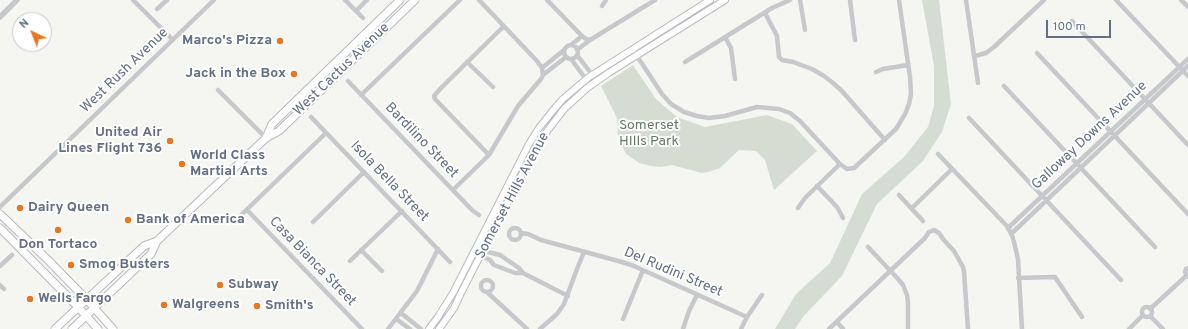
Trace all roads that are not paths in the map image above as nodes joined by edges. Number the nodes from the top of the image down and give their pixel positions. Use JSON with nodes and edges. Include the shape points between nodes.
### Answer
{"nodes":[{"id":1,"x":17,"y":0,"type":"edge"},
{"id":2,"x":133,"y":0,"type":"edge"},
{"id":3,"x":167,"y":0,"type":"edge"},
{"id":4,"x":214,"y":0,"type":"edge"},
{"id":5,"x":345,"y":0,"type":"edge"},
{"id":6,"x":367,"y":0,"type":"edge"},
{"id":7,"x":400,"y":0,"type":"edge"},
{"id":8,"x":415,"y":0,"type":"edge"},
{"id":9,"x":460,"y":0,"type":"edge"},
{"id":10,"x":479,"y":0,"type":"edge"},
{"id":11,"x":547,"y":0,"type":"edge"},
{"id":12,"x":606,"y":0,"type":"edge"},
{"id":13,"x":655,"y":0,"type":"edge"},
{"id":14,"x":710,"y":0,"type":"edge"},
{"id":15,"x":725,"y":0,"type":"edge"},
{"id":16,"x":790,"y":0,"type":"edge"},
{"id":17,"x":800,"y":0,"type":"edge"},
{"id":18,"x":850,"y":0,"type":"edge"},
{"id":19,"x":898,"y":0,"type":"edge"},
{"id":20,"x":966,"y":0,"type":"edge"},
{"id":21,"x":1044,"y":0,"type":"edge"},
{"id":22,"x":1116,"y":0,"type":"edge"},
{"id":23,"x":1181,"y":0,"type":"edge"},
{"id":24,"x":602,"y":6,"type":"dead end"},
{"id":25,"x":1188,"y":7,"type":"edge"},
{"id":26,"x":157,"y":9,"type":"dead end"},
{"id":27,"x":356,"y":11,"type":"junction"},
{"id":28,"x":765,"y":13,"type":"junction"},
{"id":29,"x":0,"y":16,"type":"edge"},
{"id":30,"x":363,"y":18,"type":"dead end"},
{"id":31,"x":1072,"y":21,"type":"dead end"},
{"id":32,"x":504,"y":26,"type":"junction"},
{"id":33,"x":804,"y":30,"type":"dead end"},
{"id":34,"x":725,"y":37,"type":"junction"},
{"id":35,"x":586,"y":38,"type":"junction"},
{"id":36,"x":172,"y":40,"type":"junction"},
{"id":37,"x":855,"y":40,"type":"dead end"},
{"id":38,"x":571,"y":45,"type":"junction"},
{"id":39,"x":632,"y":49,"type":"junction"},
{"id":40,"x":564,"y":50,"type":"junction"},
{"id":41,"x":577,"y":52,"type":"junction"},
{"id":42,"x":1037,"y":54,"type":"dead end"},
{"id":43,"x":636,"y":55,"type":"junction"},
{"id":44,"x":974,"y":56,"type":"junction"},
{"id":45,"x":568,"y":58,"type":"junction"},
{"id":46,"x":1188,"y":59,"type":"edge"},
{"id":47,"x":467,"y":62,"type":"junction"},
{"id":48,"x":685,"y":62,"type":"dead end"},
{"id":49,"x":908,"y":65,"type":"junction"},
{"id":50,"x":1188,"y":66,"type":"edge"},
{"id":51,"x":1181,"y":69,"type":"junction"},
{"id":52,"x":543,"y":71,"type":"junction"},
{"id":53,"x":876,"y":72,"type":"dead end"},
{"id":54,"x":592,"y":74,"type":"junction"},
{"id":55,"x":1188,"y":76,"type":"edge"},
{"id":56,"x":586,"y":79,"type":"junction"},
{"id":57,"x":735,"y":79,"type":"dead end"},
{"id":58,"x":348,"y":81,"type":"dead end"},
{"id":59,"x":597,"y":81,"type":"junction"},
{"id":60,"x":978,"y":83,"type":"dead end"},
{"id":61,"x":591,"y":86,"type":"junction"},
{"id":62,"x":1004,"y":86,"type":"dead end"},
{"id":63,"x":493,"y":87,"type":"dead end"},
{"id":64,"x":218,"y":90,"type":"dead end"},
{"id":65,"x":361,"y":95,"type":"junction"},
{"id":66,"x":1147,"y":101,"type":"junction"},
{"id":67,"x":311,"y":117,"type":"dead end"},
{"id":68,"x":969,"y":118,"type":"dead end"},
{"id":69,"x":326,"y":133,"type":"junction"},
{"id":70,"x":1112,"y":133,"type":"junction"},
{"id":71,"x":266,"y":138,"type":"junction"},
{"id":72,"x":886,"y":140,"type":"junction"},
{"id":73,"x":1188,"y":145,"type":"edge"},
{"id":74,"x":938,"y":154,"type":"dead end"},
{"id":75,"x":489,"y":155,"type":"junction"},
{"id":76,"x":840,"y":164,"type":"junction"},
{"id":77,"x":1078,"y":166,"type":"junction"},
{"id":78,"x":952,"y":169,"type":"junction"},
{"id":79,"x":364,"y":172,"type":"junction"},
{"id":80,"x":817,"y":186,"type":"junction"},
{"id":81,"x":453,"y":190,"type":"junction"},
{"id":82,"x":899,"y":194,"type":"dead end"},
{"id":83,"x":1044,"y":198,"type":"junction"},
{"id":84,"x":0,"y":207,"type":"edge"},
{"id":85,"x":798,"y":208,"type":"dead end"},
{"id":86,"x":912,"y":208,"type":"junction"},
{"id":87,"x":247,"y":210,"type":"junction"},
{"id":88,"x":402,"y":211,"type":"junction"},
{"id":89,"x":0,"y":214,"type":"edge"},
{"id":90,"x":1188,"y":214,"type":"edge"},
{"id":91,"x":479,"y":216,"type":"dead end"},
{"id":92,"x":238,"y":218,"type":"dead end"},
{"id":93,"x":844,"y":218,"type":"dead end"},
{"id":94,"x":923,"y":221,"type":"dead end"},
{"id":95,"x":313,"y":222,"type":"dead end"},
{"id":96,"x":0,"y":228,"type":"edge"},
{"id":97,"x":1008,"y":228,"type":"junction"},
{"id":98,"x":521,"y":234,"type":"dead end"},
{"id":99,"x":1011,"y":234,"type":"junction"},
{"id":100,"x":157,"y":241,"type":"junction"},
{"id":101,"x":868,"y":247,"type":"dead end"},
{"id":102,"x":1155,"y":247,"type":"dead end"},
{"id":103,"x":438,"y":249,"type":"junction"},
{"id":104,"x":361,"y":250,"type":"junction"},
{"id":105,"x":475,"y":250,"type":"junction"},
{"id":106,"x":584,"y":252,"type":"junction"},
{"id":107,"x":482,"y":253,"type":"junction"},
{"id":108,"x":12,"y":255,"type":"dead end"},
{"id":109,"x":350,"y":261,"type":"dead end"},
{"id":110,"x":450,"y":262,"type":"dead end"},
{"id":111,"x":0,"y":266,"type":"edge"},
{"id":112,"x":1188,"y":268,"type":"edge"},
{"id":113,"x":643,"y":270,"type":"junction"},
{"id":114,"x":891,"y":270,"type":"junction"},
{"id":115,"x":382,"y":272,"type":"dead end"},
{"id":116,"x":523,"y":273,"type":"junction"},
{"id":117,"x":1187,"y":276,"type":"edge"},
{"id":118,"x":1018,"y":278,"type":"junction"},
{"id":119,"x":1121,"y":280,"type":"dead end"},
{"id":120,"x":488,"y":292,"type":"dead end"},
{"id":121,"x":697,"y":295,"type":"junction"},
{"id":122,"x":762,"y":295,"type":"dead end"},
{"id":123,"x":568,"y":296,"type":"junction"},
{"id":124,"x":91,"y":304,"type":"junction"},
{"id":125,"x":1150,"y":309,"type":"junction"},
{"id":126,"x":82,"y":312,"type":"junction"},
{"id":127,"x":401,"y":313,"type":"junction"},
{"id":128,"x":1143,"y":315,"type":"junction"},
{"id":129,"x":1150,"y":316,"type":"junction"},
{"id":130,"x":747,"y":317,"type":"junction"},
{"id":131,"x":1082,"y":317,"type":"dead end"},
{"id":132,"x":396,"y":319,"type":"junction"},
{"id":133,"x":623,"y":319,"type":"dead end"},
{"id":134,"x":837,"y":322,"type":"junction"},
{"id":135,"x":55,"y":329,"type":"edge"},
{"id":136,"x":72,"y":329,"type":"edge"},
{"id":137,"x":98,"y":329,"type":"edge"},
{"id":138,"x":113,"y":329,"type":"edge"},
{"id":139,"x":362,"y":329,"type":"edge"},
{"id":140,"x":388,"y":329,"type":"edge"},
{"id":141,"x":410,"y":329,"type":"edge"},
{"id":142,"x":421,"y":329,"type":"edge"},
{"id":143,"x":429,"y":329,"type":"edge"},
{"id":144,"x":439,"y":329,"type":"edge"},
{"id":145,"x":527,"y":329,"type":"edge"},
{"id":146,"x":540,"y":329,"type":"edge"},
{"id":147,"x":683,"y":329,"type":"edge"},
{"id":148,"x":741,"y":329,"type":"edge"},
{"id":149,"x":829,"y":329,"type":"edge"},
{"id":150,"x":843,"y":329,"type":"edge"},
{"id":151,"x":908,"y":329,"type":"edge"},
{"id":152,"x":968,"y":329,"type":"edge"},
{"id":153,"x":1022,"y":329,"type":"edge"},
{"id":154,"x":1129,"y":329,"type":"edge"},
{"id":155,"x":1163,"y":329,"type":"edge"}],
"edges":[{"from":1,"to":29,"type":"street"},
{"from":2,"to":36,"type":"street"},
{"from":3,"to":26,"type":"street"},
{"from":4,"to":36,"type":"street","name":"West Rush Avenue"},
{"from":5,"to":27,"type":"street"},
{"from":6,"to":27,"type":"street"},
{"from":7,"to":71,"type":"main road","name":"West Cactus Avenue","via":[[272,124]]},
{"from":8,"to":71,"type":"main road","name":"West Cactus Avenue","via":[[278,131]]},
{"from":9,"to":65,"type":"street"},
{"from":10,"to":32,"type":"street"},
{"from":11,"to":35,"type":"street"},
{"from":12,"to":24,"type":"street"},
{"from":13,"to":35,"type":"street"},
{"from":14,"to":39,"type":"main road","name":"Somerset Hills Avenue"},
{"from":15,"to":43,"type":"main road","name":"Somerset Hills Avenue"},
{"from":16,"to":28,"type":"street"},
{"from":17,"to":33,"type":"street"},
{"from":18,"to":37,"type":"street"},
{"from":19,"to":49,"type":"street"},
{"from":20,"to":44,"type":"street"},
{"from":21,"to":44,"type":"street","via":[[994,47]]},
{"from":22,"to":51,"type":"street"},
{"from":23,"to":25,"type":"street"},
{"from":27,"to":30,"type":"street"},
{"from":28,"to":34,"type":"street"},
{"from":28,"to":72,"type":"street","via":[[777,36],[779,56],[782,60],[803,65],[824,76],[841,90]]},
{"from":31,"to":66,"type":"street"},
{"from":32,"to":47,"type":"street"},
{"from":32,"to":52,"type":"street","via":[[538,61]]},
{"from":34,"to":48,"type":"street"},
{"from":34,"to":57,"type":"street","via":[[730,48]]},
{"from":35,"to":38,"type":"street"},
{"from":35,"to":41,"type":"street"},
{"from":36,"to":84,"type":"street","name":"West Rush Avenue"},
{"from":38,"to":40,"type":"street"},
{"from":38,"to":41,"type":"street"},
{"from":39,"to":43,"type":"street"},
{"from":39,"to":54,"type":"main road","name":"Somerset Hills Avenue"},
{"from":40,"to":45,"type":"street","via":[[564,55]]},
{"from":40,"to":52,"type":"street"},
{"from":41,"to":45,"type":"street","via":[[574,58]]},
{"from":41,"to":54,"type":"street"},
{"from":42,"to":70,"type":"street"},
{"from":43,"to":59,"type":"main road","name":"Somerset Hills Avenue"},
{"from":43,"to":76,"type":"street","via":[[662,94],[671,104],[684,112],[709,118],[757,107],[779,109],[800,121]]},
{"from":44,"to":60,"type":"street"},
{"from":45,"to":52,"type":"street"},
{"from":45,"to":56,"type":"street"},
{"from":46,"to":51,"type":"street","name":"Galloway Downs Avenue"},
{"from":47,"to":63,"type":"street"},
{"from":47,"to":75,"type":"street","via":[[434,96]]},
{"from":49,"to":53,"type":"street"},
{"from":49,"to":72,"type":"street","via":[[911,86],[908,104],[898,126]]},
{"from":50,"to":51,"type":"street","name":"Galloway Downs Avenue"},
{"from":51,"to":55,"type":"street"},
{"from":51,"to":66,"type":"street","name":"Galloway Downs Avenue"},
{"from":52,"to":75,"type":"street","via":[[540,79],[518,106]]},
{"from":54,"to":56,"type":"main road","name":"Somerset Hills Avenue"},
{"from":54,"to":59,"type":"street"},
{"from":56,"to":61,"type":"street"},
{"from":56,"to":105,"type":"main road","name":"Somerset Hills Avenue","via":[[563,100],[535,134]]},
{"from":58,"to":65,"type":"street","name":"Bardilino Street"},
{"from":59,"to":61,"type":"main road","name":"Somerset Hills Avenue"},
{"from":61,"to":107,"type":"main road","name":"Somerset Hills Avenue","via":[[564,110],[541,140]]},
{"from":62,"to":77,"type":"street"},
{"from":64,"to":71,"type":"street"},
{"from":65,"to":81,"type":"street","name":"Bardilino Street"},
{"from":66,"to":70,"type":"street","name":"Galloway Downs Avenue"},
{"from":66,"to":73,"type":"street"},
{"from":67,"to":69,"type":"street","name":"Isola Bella Street"},
{"from":68,"to":83,"type":"street"},
{"from":69,"to":79,"type":"street","name":"Isola Bella Street"},
{"from":69,"to":87,"type":"street"},
{"from":70,"to":77,"type":"street","name":"Galloway Downs Avenue"},
{"from":70,"to":90,"type":"street"},
{"from":71,"to":100,"type":"main road","name":"West Cactus Avenue"},
{"from":72,"to":76,"type":"street","via":[[857,167],[850,169]]},
{"from":74,"to":78,"type":"street"},
{"from":75,"to":81,"type":"street"},
{"from":76,"to":80,"type":"street"},
{"from":77,"to":83,"type":"street","name":"Galloway Downs Avenue"},
{"from":77,"to":102,"type":"street"},
{"from":78,"to":86,"type":"street"},
{"from":78,"to":97,"type":"street"},
{"from":79,"to":88,"type":"street","name":"Isola Bella Street"},
{"from":79,"to":95,"type":"street"},
{"from":80,"to":85,"type":"street"},
{"from":80,"to":93,"type":"street"},
{"from":81,"to":91,"type":"street","name":"Bardilino Street"},
{"from":82,"to":86,"type":"street"},
{"from":83,"to":97,"type":"street","name":"Galloway Downs Avenue"},
{"from":83,"to":99,"type":"street","name":"Galloway Downs Avenue"},
{"from":83,"to":119,"type":"street"},
{"from":86,"to":94,"type":"street"},
{"from":87,"to":92,"type":"street"},
{"from":87,"to":139,"type":"street","name":"Casa Bianca Street"},
{"from":88,"to":103,"type":"street","name":"Isola Bella Street"},
{"from":88,"to":104,"type":"street"},
{"from":89,"to":124,"type":"main road"},
{"from":96,"to":126,"type":"main road"},
{"from":97,"to":99,"type":"street"},
{"from":98,"to":106,"type":"street","name":"Del Rudini Street"},
{"from":99,"to":118,"type":"street","via":[[1016,250]]},
{"from":100,"to":124,"type":"main road","name":"West Cactus Avenue","via":[[151,254]]},
{"from":100,"to":124,"type":"main road","name":"West Cactus Avenue","via":[[144,246]]},
{"from":101,"to":114,"type":"street"},
{"from":103,"to":110,"type":"street","name":"Isola Bella Street"},
{"from":103,"to":127,"type":"street","via":[[417,291]]},
{"from":104,"to":109,"type":"street"},
{"from":104,"to":115,"type":"street"},
{"from":105,"to":107,"type":"street"},
{"from":105,"to":143,"type":"main road","name":"Somerset Hills Avenue","via":[[453,293]]},
{"from":106,"to":113,"type":"street","name":"Del Rudini Street"},
{"from":106,"to":123,"type":"street"},
{"from":107,"to":116,"type":"street","via":[[494,265],[515,273]]},
{"from":107,"to":116,"type":"street","via":[[500,255]]},
{"from":107,"to":144,"type":"main road","name":"Somerset Hills Avenue","via":[[454,308]]},
{"from":108,"to":111,"type":"street"},
{"from":112,"to":117,"type":"street","via":[[1185,271]]},
{"from":113,"to":121,"type":"street","name":"Del Rudini Street"},
{"from":113,"to":133,"type":"street"},
{"from":114,"to":134,"type":"street"},
{"from":114,"to":151,"type":"street","via":[[907,295]]},
{"from":114,"to":152,"type":"street","via":[[929,232],[934,230],[939,233],[963,267]]},
{"from":116,"to":123,"type":"street"},
{"from":117,"to":125,"type":"street"},
{"from":118,"to":131,"type":"street","via":[[1055,277]]},
{"from":118,"to":153,"type":"street"},
{"from":120,"to":145,"type":"street"},
{"from":121,"to":130,"type":"street","name":"Del Rudini Street"},
{"from":121,"to":147,"type":"street"},
{"from":122,"to":130,"type":"street"},
{"from":123,"to":146,"type":"street","via":[[557,314]]},
{"from":124,"to":126,"type":"main road","name":"West Cactus Avenue"},
{"from":124,"to":126,"type":"main road","name":"West Cactus Avenue"},
{"from":124,"to":138,"type":"main road"},
{"from":125,"to":128,"type":"street","via":[[1144,308]]},
{"from":125,"to":129,"type":"street"},
{"from":126,"to":135,"type":"main road","name":"West Cactus Avenue"},
{"from":126,"to":136,"type":"main road","name":"West Cactus Avenue"},
{"from":126,"to":137,"type":"main road"},
{"from":127,"to":132,"type":"street"},
{"from":127,"to":142,"type":"street"},
{"from":128,"to":129,"type":"street"},
{"from":128,"to":154,"type":"street"},
{"from":129,"to":155,"type":"street"},
{"from":130,"to":148,"type":"street"},
{"from":132,"to":140,"type":"street"},
{"from":132,"to":141,"type":"street"},
{"from":134,"to":149,"type":"street"},
{"from":134,"to":150,"type":"street"}]}
